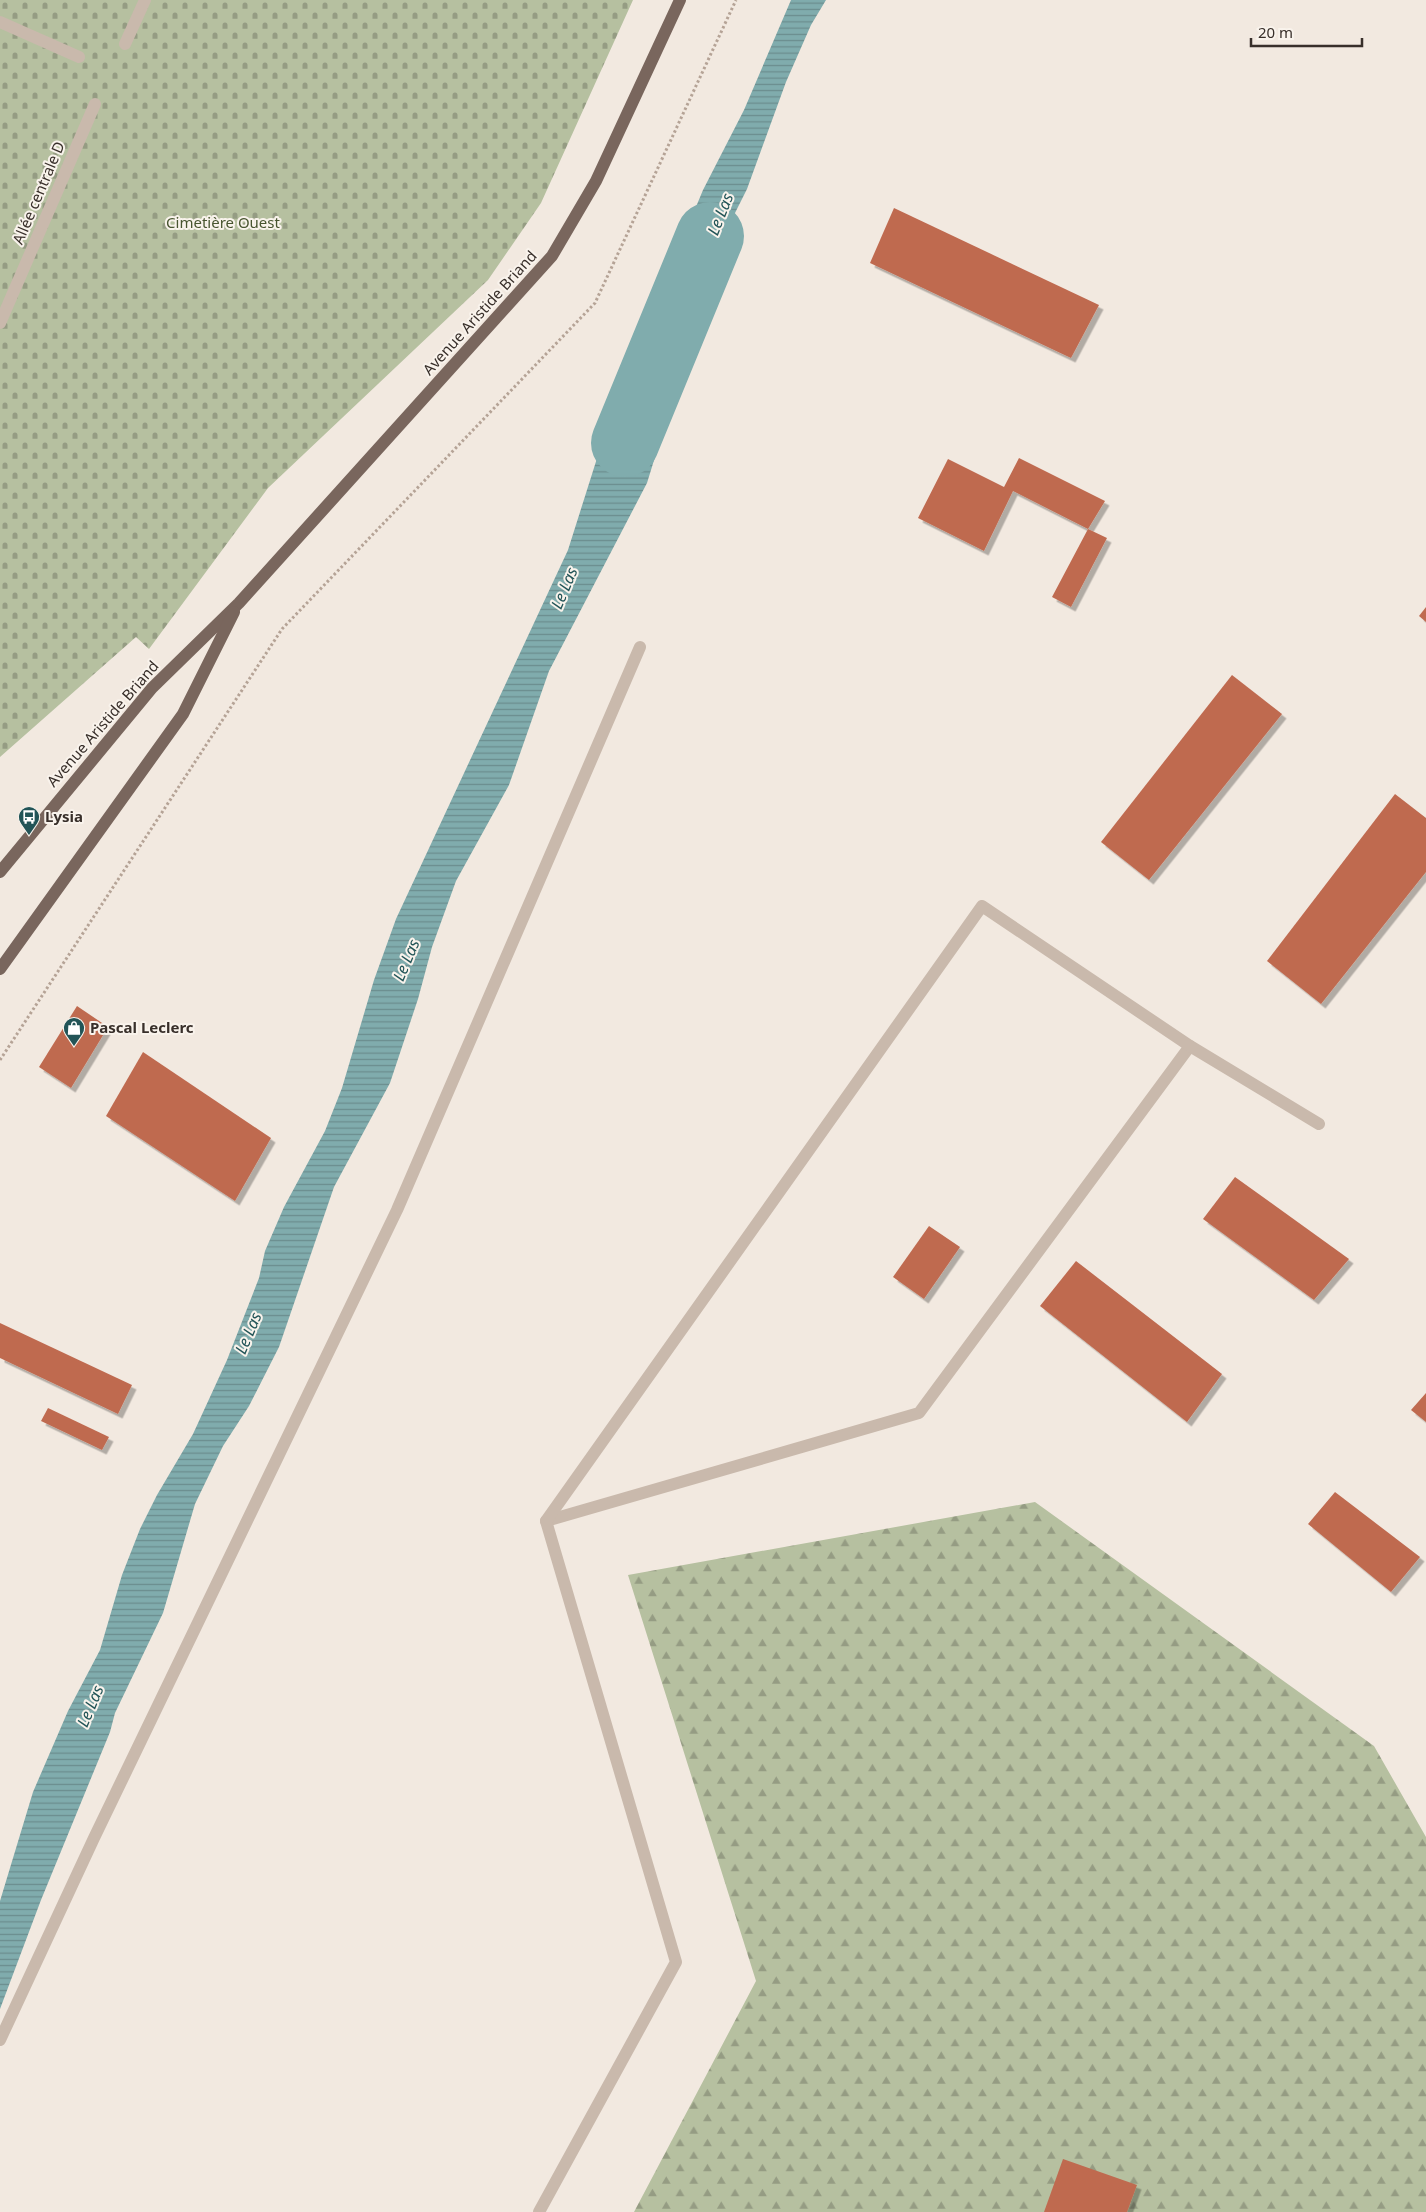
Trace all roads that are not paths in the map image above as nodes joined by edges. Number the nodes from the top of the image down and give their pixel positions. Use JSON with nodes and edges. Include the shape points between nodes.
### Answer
{"nodes":[{"id":1,"x":145,"y":0,"type":"edge"},
{"id":2,"x":680,"y":0,"type":"edge"},
{"id":3,"x":0,"y":22,"type":"edge"},
{"id":4,"x":125,"y":44,"type":"dead end"},
{"id":5,"x":79,"y":57,"type":"dead end"},
{"id":6,"x":95,"y":104,"type":"dead end"},
{"id":7,"x":0,"y":324,"type":"edge"},
{"id":8,"x":239,"y":603,"type":"junction"},
{"id":9,"x":640,"y":646,"type":"dead end"},
{"id":10,"x":0,"y":872,"type":"edge"},
{"id":11,"x":0,"y":969,"type":"edge"},
{"id":12,"x":1190,"y":1046,"type":"junction"},
{"id":13,"x":1319,"y":1124,"type":"dead end"},
{"id":14,"x":546,"y":1521,"type":"junction"},
{"id":15,"x":0,"y":2040,"type":"edge"},
{"id":16,"x":539,"y":2212,"type":"edge"}],
"edges":[{"from":1,"to":4,"type":"lane"},
{"from":2,"to":8,"type":"main road","name":"Avenue Aristide Briand","via":[[596,181],[552,256]]},
{"from":3,"to":5,"type":"lane"},
{"from":6,"to":7,"type":"lane","name":"Allée centrale D"},
{"from":8,"to":10,"type":"main road","name":"Avenue Aristide Briand","via":[[152,688]]},
{"from":8,"to":11,"type":"main road","name":"Avenue Aristide Briand","via":[[183,714]]},
{"from":9,"to":15,"type":"lane","via":[[397,1210]]},
{"from":12,"to":13,"type":"lane"},
{"from":12,"to":14,"type":"lane","via":[[919,1413]]},
{"from":12,"to":14,"type":"lane","via":[[982,906]]},
{"from":14,"to":16,"type":"lane","via":[[676,1962]]}]}
